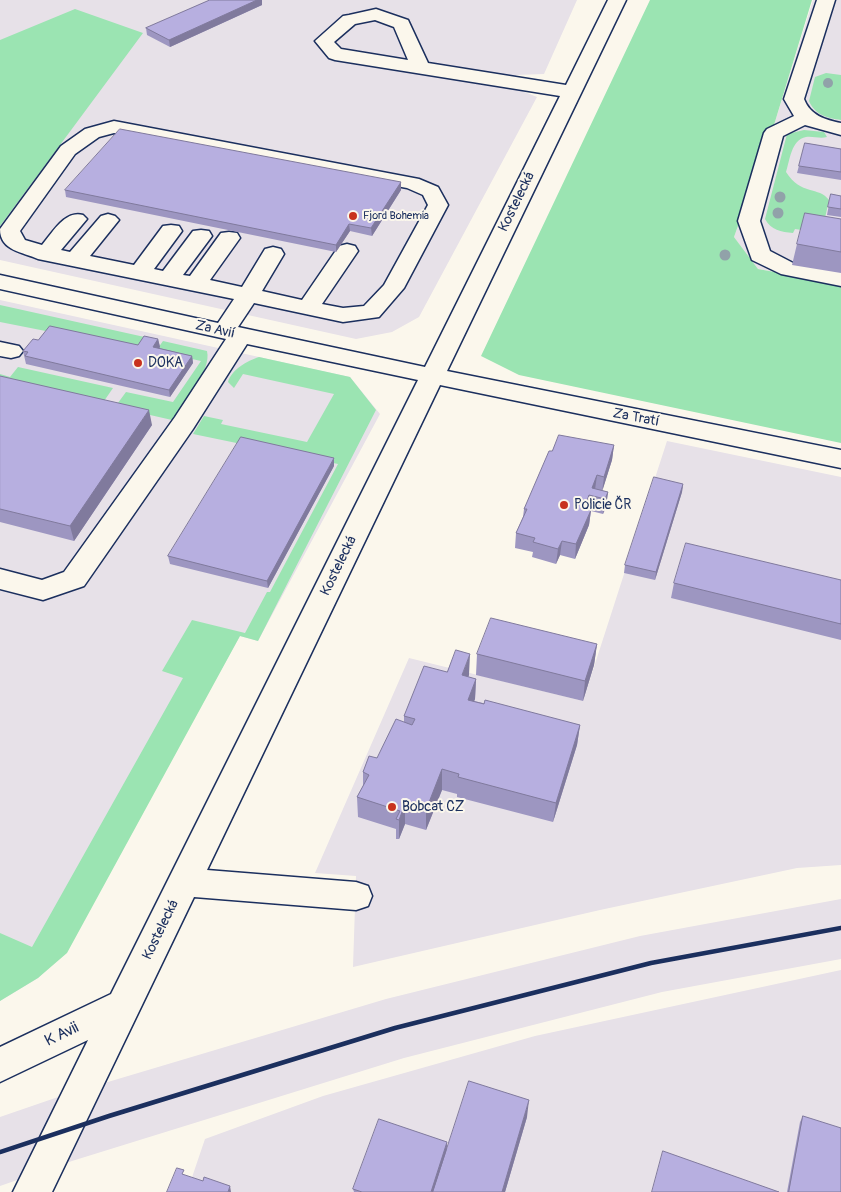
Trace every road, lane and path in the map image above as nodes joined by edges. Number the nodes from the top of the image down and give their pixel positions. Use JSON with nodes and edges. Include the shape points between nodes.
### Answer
{"nodes":[{"id":1,"x":617,"y":0,"type":"edge"},
{"id":2,"x":826,"y":0,"type":"edge"},
{"id":3,"x":421,"y":68,"type":"junction"},
{"id":4,"x":571,"y":92,"type":"junction"},
{"id":5,"x":806,"y":118,"type":"junction"},
{"id":6,"x":841,"y":129,"type":"edge"},
{"id":7,"x":76,"y":219,"type":"dead end"},
{"id":8,"x":108,"y":220,"type":"dead end"},
{"id":9,"x":171,"y":231,"type":"dead end"},
{"id":10,"x":201,"y":236,"type":"dead end"},
{"id":11,"x":229,"y":238,"type":"dead end"},
{"id":12,"x":347,"y":250,"type":"dead end"},
{"id":13,"x":46,"y":254,"type":"junction"},
{"id":14,"x":273,"y":254,"type":"dead end"},
{"id":15,"x":75,"y":260,"type":"junction"},
{"id":16,"x":139,"y":273,"type":"junction"},
{"id":17,"x":841,"y":279,"type":"edge"},
{"id":18,"x":168,"y":280,"type":"junction"},
{"id":19,"x":0,"y":282,"type":"edge"},
{"id":20,"x":195,"y":285,"type":"junction"},
{"id":21,"x":248,"y":296,"type":"junction"},
{"id":22,"x":308,"y":308,"type":"junction"},
{"id":23,"x":232,"y":334,"type":"junction"},
{"id":24,"x":431,"y":376,"type":"junction"},
{"id":25,"x":841,"y":459,"type":"edge"},
{"id":26,"x":0,"y":580,"type":"edge"},
{"id":27,"x":184,"y":882,"type":"junction"},
{"id":28,"x":356,"y":896,"type":"dead end"},
{"id":29,"x":124,"y":1005,"type":"junction"},
{"id":30,"x":0,"y":1064,"type":"edge"},
{"id":31,"x":32,"y":1192,"type":"edge"}],
"edges":[{"from":1,"to":4,"type":"street","name":"Kostelecká"},
{"from":2,"to":5,"type":"street","via":[[794,98],[797,108]]},
{"from":3,"to":3,"type":"street","via":[[335,54],[324,41],[349,20],[376,14],[402,24]]},
{"from":3,"to":4,"type":"street"},
{"from":4,"to":24,"type":"street","name":"Kostelecká"},
{"from":5,"to":6,"type":"street"},
{"from":5,"to":17,"type":"street","via":[[774,133],[749,221],[760,255],[789,269]]},
{"from":7,"to":13,"type":"street"},
{"from":8,"to":15,"type":"street"},
{"from":9,"to":16,"type":"street"},
{"from":10,"to":18,"type":"street"},
{"from":11,"to":20,"type":"street"},
{"from":12,"to":22,"type":"street"},
{"from":13,"to":15,"type":"street"},
{"from":13,"to":22,"type":"street","via":[[17,244],[9,231],[68,150],[92,133],[114,128],[412,183],[431,191],[438,205],[393,288],[371,312],[343,315]]},
{"from":14,"to":21,"type":"street"},
{"from":15,"to":16,"type":"street"},
{"from":16,"to":18,"type":"street"},
{"from":18,"to":20,"type":"street"},
{"from":19,"to":23,"type":"street","name":"Za Avií"},
{"from":20,"to":21,"type":"street"},
{"from":21,"to":22,"type":"street"},
{"from":21,"to":23,"type":"street"},
{"from":23,"to":24,"type":"street","name":"Za Avií"},
{"from":23,"to":26,"type":"street","via":[[184,423],[74,579],[43,590]]},
{"from":24,"to":25,"type":"street","name":"Za Tratí"},
{"from":24,"to":27,"type":"street","name":"Kostelecká"},
{"from":27,"to":28,"type":"street"},
{"from":27,"to":29,"type":"street","name":"Kostelecká"},
{"from":29,"to":30,"type":"street","name":"K Avii"},
{"from":29,"to":31,"type":"street","name":"Kostelecká"}]}
